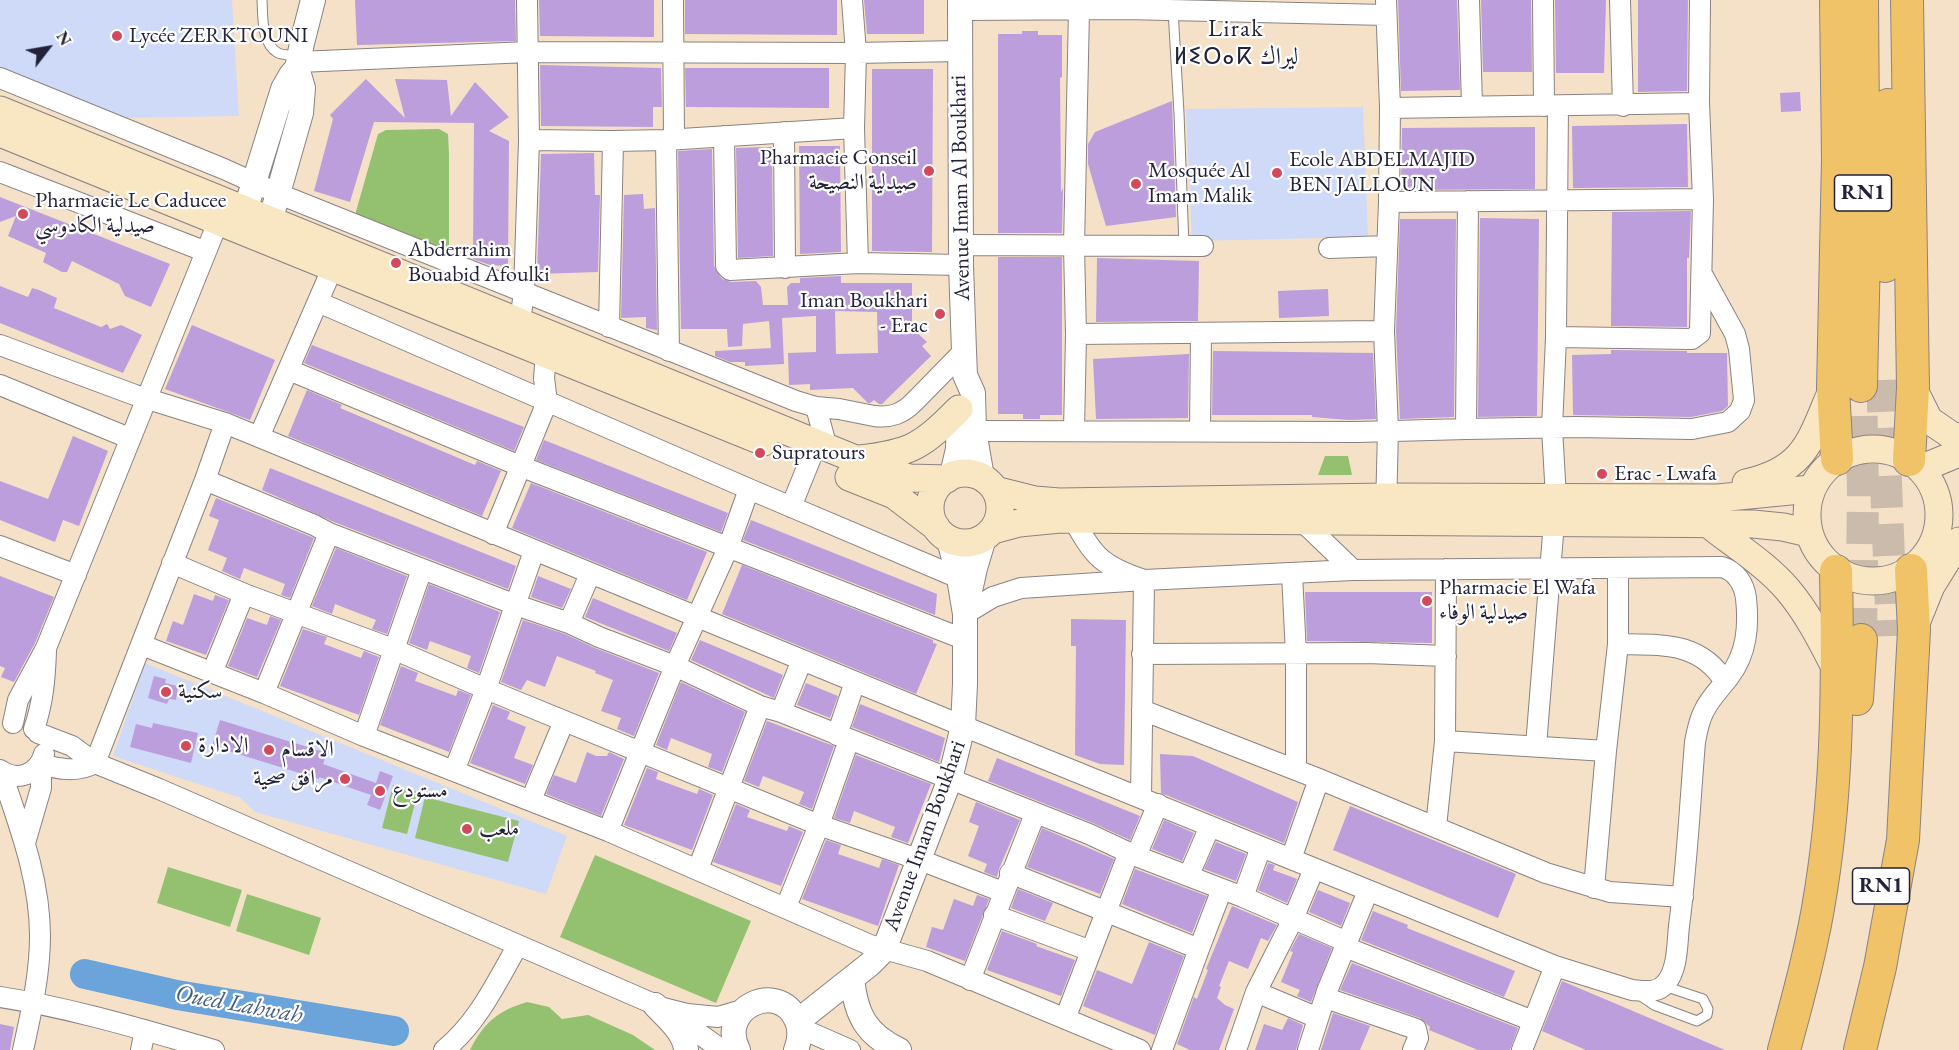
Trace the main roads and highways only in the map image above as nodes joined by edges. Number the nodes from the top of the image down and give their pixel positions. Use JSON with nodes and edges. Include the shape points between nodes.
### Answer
{"nodes":[{"id":1,"x":1836,"y":0,"type":"edge"},
{"id":2,"x":1862,"y":0,"type":"edge"},
{"id":3,"x":1890,"y":0,"type":"edge"},
{"id":4,"x":1907,"y":0,"type":"edge"},
{"id":5,"x":0,"y":110,"type":"edge"},
{"id":6,"x":0,"y":134,"type":"edge"},
{"id":7,"x":233,"y":220,"type":"junction"},
{"id":8,"x":267,"y":230,"type":"junction"},
{"id":9,"x":1859,"y":385,"type":"junction"},
{"id":10,"x":1913,"y":388,"type":"junction"},
{"id":11,"x":967,"y":420,"type":"road end"},
{"id":12,"x":1959,"y":438,"type":"edge"},
{"id":13,"x":1959,"y":453,"type":"edge"},
{"id":14,"x":818,"y":454,"type":"junction"},
{"id":15,"x":856,"y":459,"type":"junction"},
{"id":16,"x":1837,"y":459,"type":"junction"},
{"id":17,"x":1915,"y":464,"type":"junction"},
{"id":18,"x":949,"y":477,"type":"junction"},
{"id":19,"x":988,"y":483,"type":"junction"},
{"id":20,"x":1811,"y":489,"type":"junction"},
{"id":21,"x":1718,"y":498,"type":"junction"},
{"id":22,"x":1949,"y":508,"type":"edge"},
{"id":23,"x":1386,"y":509,"type":"junction"},
{"id":24,"x":1555,"y":510,"type":"junction"},
{"id":25,"x":1707,"y":523,"type":"junction"},
{"id":26,"x":942,"y":533,"type":"junction"},
{"id":27,"x":1809,"y":533,"type":"junction"},
{"id":28,"x":989,"y":534,"type":"junction"},
{"id":29,"x":1959,"y":541,"type":"edge"},
{"id":30,"x":1911,"y":570,"type":"junction"},
{"id":31,"x":1836,"y":571,"type":"junction"},
{"id":32,"x":1903,"y":633,"type":"junction"},
{"id":33,"x":1861,"y":640,"type":"tunnel mouth"},
{"id":34,"x":1838,"y":673,"type":"junction"},
{"id":35,"x":1784,"y":1050,"type":"edge"},
{"id":36,"x":1800,"y":1050,"type":"edge"},
{"id":37,"x":1842,"y":1050,"type":"edge"},
{"id":38,"x":1860,"y":1050,"type":"edge"}],
"edges":[{"from":1,"to":9,"type":"highway","via":[[1838,159]]},
{"from":2,"to":9,"type":"highway","number":"RN1","via":[[1864,252]]},
{"from":3,"to":9,"type":"highway","number":"RN1"},
{"from":4,"to":10,"type":"highway"},
{"from":5,"to":7,"type":"main road"},
{"from":6,"to":7,"type":"main road"},
{"from":7,"to":8,"type":"main road"},
{"from":8,"to":14,"type":"main road","via":[[520,322]]},
{"from":8,"to":14,"type":"main road","via":[[332,269],[546,355]]},
{"from":9,"to":16,"type":"highway"},
{"from":9,"to":21,"type":"main road","via":[[1789,467],[1770,477],[1734,486]]},
{"from":10,"to":12,"type":"main road","via":[[1929,420]]},
{"from":10,"to":17,"type":"highway"},
{"from":11,"to":15,"type":"main road","via":[[892,455]]},
{"from":13,"to":17,"type":"main road"},
{"from":14,"to":15,"type":"main road"},
{"from":14,"to":26,"type":"main road","via":[[894,495]]},
{"from":15,"to":18,"type":"main road","via":[[904,476]]},
{"from":16,"to":17,"type":"main road","via":[[1854,451],[1873,449],[1892,452]]},
{"from":16,"to":20,"type":"main road"},
{"from":17,"to":22,"type":"main road"},
{"from":18,"to":19,"type":"main road","via":[[964,473]]},
{"from":18,"to":26,"type":"main road","via":[[931,501],[930,510]]},
{"from":19,"to":23,"type":"main road","via":[[1035,500],[1059,502]]},
{"from":19,"to":28,"type":"main road","via":[[1001,507]]},
{"from":20,"to":21,"type":"main road"},
{"from":20,"to":27,"type":"main road","via":[[1806,511]]},
{"from":21,"to":24,"type":"main road"},
{"from":22,"to":30,"type":"main road","via":[[1926,554]]},
{"from":23,"to":24,"type":"main road"},
{"from":23,"to":28,"type":"main road","via":[[1302,521],[1033,521]]},
{"from":24,"to":25,"type":"main road"},
{"from":25,"to":27,"type":"main road","via":[[1771,525]]},
{"from":25,"to":34,"type":"main road","via":[[1759,562],[1788,590],[1810,620]]},
{"from":26,"to":28,"type":"main road","via":[[967,544]]},
{"from":27,"to":31,"type":"main road","via":[[1819,554]]},
{"from":29,"to":32,"type":"main road"},
{"from":30,"to":31,"type":"main road","via":[[1887,580],[1860,581]]},
{"from":30,"to":32,"type":"highway"},
{"from":31,"to":34,"type":"highway"},
{"from":32,"to":37,"type":"highway","number":"RN1","via":[[1875,927]]},
{"from":32,"to":38,"type":"highway","via":[[1903,840]]},
{"from":33,"to":36,"type":"highway","number":"RN1","via":[[1851,822],[1841,897]]},
{"from":34,"to":35,"type":"highway","via":[[1835,750],[1821,890]]}]}
